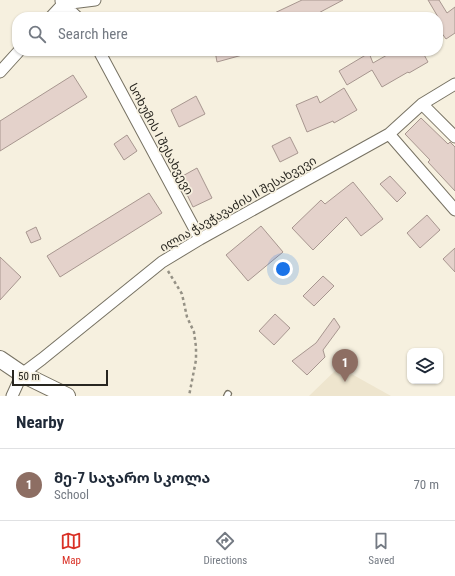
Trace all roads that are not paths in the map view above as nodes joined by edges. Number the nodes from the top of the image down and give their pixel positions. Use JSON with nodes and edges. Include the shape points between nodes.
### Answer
{"nodes":[{"id":1,"x":94,"y":0,"type":"edge"},
{"id":2,"x":62,"y":2,"type":"edge"},
{"id":3,"x":55,"y":12,"type":"edge"},
{"id":4,"x":72,"y":12,"type":"edge"},
{"id":5,"x":14,"y":56,"type":"edge"},
{"id":6,"x":102,"y":56,"type":"edge"},
{"id":7,"x":0,"y":72,"type":"edge"},
{"id":8,"x":455,"y":84,"type":"edge"},
{"id":9,"x":422,"y":104,"type":"junction"},
{"id":10,"x":389,"y":134,"type":"junction"},
{"id":11,"x":455,"y":137,"type":"edge"},
{"id":12,"x":455,"y":210,"type":"edge"},
{"id":13,"x":200,"y":239,"type":"junction"},
{"id":14,"x":0,"y":359,"type":"edge"},
{"id":15,"x":22,"y":374,"type":"junction"},
{"id":16,"x":12,"y":396,"type":"edge"},
{"id":17,"x":67,"y":396,"type":"edge"}],
"edges":[{"from":1,"to":2,"type":"street"},
{"from":2,"to":3,"type":"street"},
{"from":2,"to":4,"type":"street"},
{"from":5,"to":7,"type":"street"},
{"from":6,"to":13,"type":"street","name":"სოხუმის I შესახვევი"},
{"from":8,"to":9,"type":"street","name":"ილია ჭავჭავაძის II შესახვევი"},
{"from":9,"to":10,"type":"street","name":"ილია ჭავჭავაძის II შესახვევი"},
{"from":9,"to":11,"type":"street"},
{"from":10,"to":12,"type":"street"},
{"from":10,"to":13,"type":"street","name":"ილია ჭავჭავაძის II შესახვევი"},
{"from":13,"to":15,"type":"street","name":"ილია ჭავჭავაძის II შესახვევი","via":[[162,262]]},
{"from":14,"to":15,"type":"street"},
{"from":15,"to":16,"type":"street"},
{"from":15,"to":17,"type":"street"}]}
